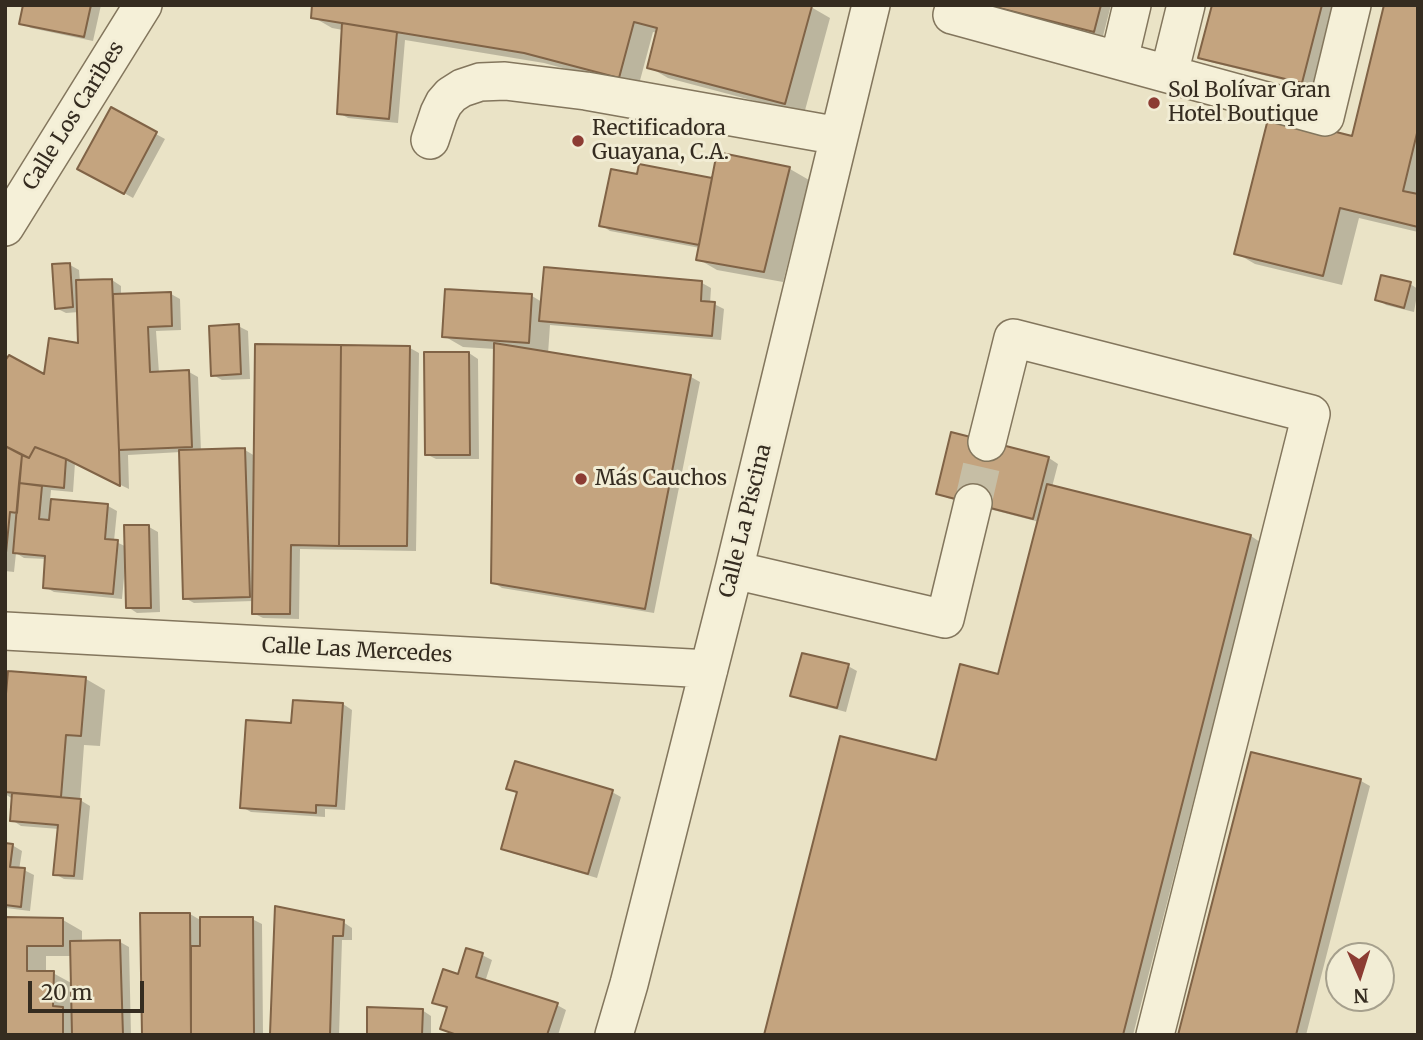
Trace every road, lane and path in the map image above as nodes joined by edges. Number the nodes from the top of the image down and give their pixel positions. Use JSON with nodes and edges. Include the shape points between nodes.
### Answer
{"nodes":[{"id":1,"x":143,"y":5,"type":"edge"},
{"id":2,"x":872,"y":5,"type":"edge"},
{"id":3,"x":955,"y":5,"type":"edge"},
{"id":4,"x":1132,"y":5,"type":"edge"},
{"id":5,"x":1186,"y":5,"type":"edge"},
{"id":6,"x":1352,"y":5,"type":"edge"},
{"id":7,"x":1119,"y":60,"type":"junction"},
{"id":8,"x":1169,"y":74,"type":"junction"},
{"id":9,"x":839,"y":136,"type":"junction"},
{"id":10,"x":430,"y":140,"type":"dead end"},
{"id":11,"x":5,"y":227,"type":"edge"},
{"id":12,"x":988,"y":442,"type":"tunnel mouth"},
{"id":13,"x":973,"y":503,"type":"tunnel mouth"},
{"id":14,"x":734,"y":570,"type":"junction"},
{"id":15,"x":5,"y":631,"type":"edge"},
{"id":16,"x":709,"y":669,"type":"junction"},
{"id":17,"x":614,"y":1035,"type":"edge"},
{"id":18,"x":1155,"y":1035,"type":"edge"}],
"edges":[{"from":1,"to":11,"type":"street","name":"Calle Los Caribes"},
{"from":2,"to":9,"type":"street","name":"Calle La Piscina"},
{"from":3,"to":7,"type":"street","via":[[953,15]]},
{"from":4,"to":7,"type":"street"},
{"from":5,"to":8,"type":"street"},
{"from":6,"to":8,"type":"street","via":[[1325,117]]},
{"from":7,"to":8,"type":"street"},
{"from":9,"to":10,"type":"street","via":[[505,81],[480,82],[451,95]]},
{"from":9,"to":14,"type":"street","name":"Calle La Piscina"},
{"from":12,"to":18,"type":"street","via":[[1013,338],[1311,414]]},
{"from":13,"to":14,"type":"street","via":[[945,619]]},
{"from":14,"to":16,"type":"street","name":"Calle La Piscina"},
{"from":15,"to":16,"type":"street","name":"Calle Las Mercedes"},
{"from":16,"to":17,"type":"street","name":"Calle La Piscina"}]}
